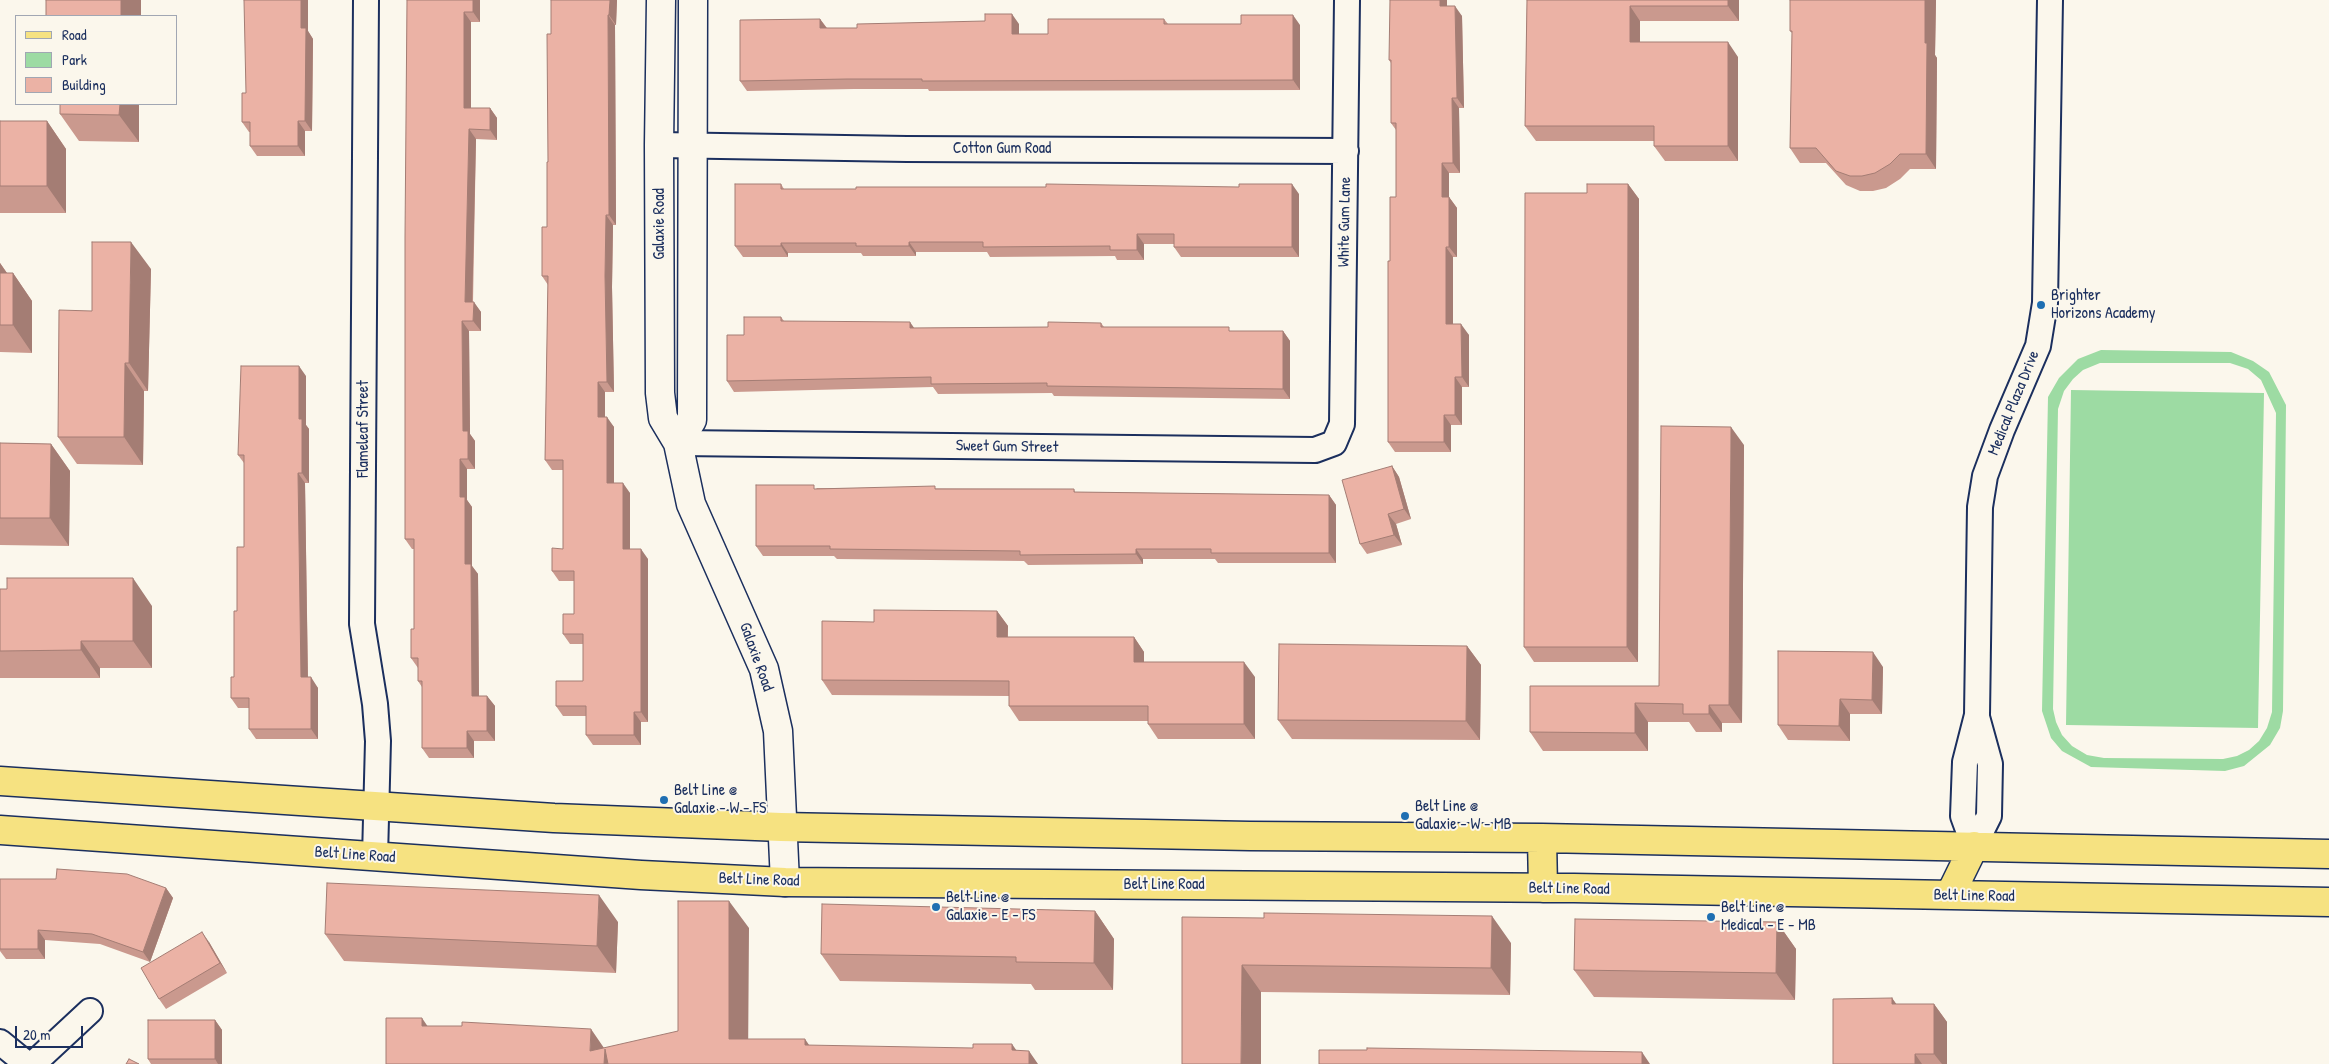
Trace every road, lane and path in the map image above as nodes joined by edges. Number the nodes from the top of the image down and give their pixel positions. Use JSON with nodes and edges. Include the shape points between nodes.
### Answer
{"nodes":[{"id":1,"x":366,"y":0,"type":"edge"},
{"id":2,"x":661,"y":0,"type":"edge"},
{"id":3,"x":693,"y":0,"type":"edge"},
{"id":4,"x":1348,"y":0,"type":"edge"},
{"id":5,"x":2050,"y":0,"type":"edge"},
{"id":6,"x":659,"y":145,"type":"junction"},
{"id":7,"x":692,"y":146,"type":"junction"},
{"id":8,"x":1346,"y":151,"type":"junction"},
{"id":9,"x":678,"y":443,"type":"junction"},
{"id":10,"x":1334,"y":443,"type":"joint"},
{"id":11,"x":0,"y":781,"type":"edge"},
{"id":12,"x":377,"y":805,"type":"junction"},
{"id":13,"x":781,"y":827,"type":"junction"},
{"id":14,"x":0,"y":830,"type":"edge"},
{"id":15,"x":1542,"y":838,"type":"junction"},
{"id":16,"x":1974,"y":846,"type":"junction"},
{"id":17,"x":2329,"y":854,"type":"edge"},
{"id":18,"x":376,"y":857,"type":"junction"},
{"id":19,"x":785,"y":882,"type":"junction"},
{"id":20,"x":1543,"y":888,"type":"junction"},
{"id":21,"x":1950,"y":896,"type":"junction"},
{"id":22,"x":2329,"y":902,"type":"edge"},
{"id":23,"x":90,"y":1011,"type":"dead end"},
{"id":24,"x":0,"y":1042,"type":"edge"},
{"id":25,"x":27,"y":1064,"type":"edge"},
{"id":26,"x":33,"y":1064,"type":"edge"}],
"edges":[{"from":1,"to":12,"type":"street","name":"Flameleaf Street","via":[[362,624],[376,704]]},
{"from":2,"to":6,"type":"street","name":"Galaxie Road"},
{"from":3,"to":7,"type":"street","name":"Galaxie Road"},
{"from":4,"to":8,"type":"street","name":"White Gum Lane"},
{"from":5,"to":16,"type":"street","name":"Medical Plaza Drive","via":[[2045,304],[2038,346],[1985,476],[1980,507],[1976,715],[1990,764],[1989,816]]},
{"from":6,"to":7,"type":"street","name":"Cotton Gum Road"},
{"from":6,"to":9,"type":"street","name":"Galaxie Road","via":[[660,393],[663,418]]},
{"from":7,"to":8,"type":"street","name":"Cotton Gum Road"},
{"from":7,"to":9,"type":"street","name":"Galaxie Road","via":[[692,420]]},
{"from":8,"to":10,"type":"street","name":"White Gum Lane","via":[[1342,424]]},
{"from":9,"to":10,"type":"street","name":"Sweet Gum Street","via":[[1315,450]]},
{"from":9,"to":13,"type":"street","name":"Galaxie Road","via":[[691,504],[764,669],[778,731]]},
{"from":11,"to":12,"type":"main road"},
{"from":12,"to":13,"type":"main road","via":[[563,819]]},
{"from":12,"to":18,"type":"street","name":"Flameleaf Street"},
{"from":13,"to":15,"type":"main road"},
{"from":13,"to":19,"type":"street","name":"Galaxie Road"},
{"from":14,"to":18,"type":"main road","name":"Belt Line Road"},
{"from":15,"to":16,"type":"main road"},
{"from":15,"to":20,"type":"main road"},
{"from":16,"to":17,"type":"main road"},
{"from":16,"to":21,"type":"main road"},
{"from":18,"to":19,"type":"main road","name":"Belt Line Road"},
{"from":19,"to":20,"type":"main road","name":"Belt Line Road"},
{"from":20,"to":21,"type":"main road","name":"Belt Line Road"},
{"from":21,"to":22,"type":"main road","name":"Belt Line Road"},
{"from":23,"to":26,"type":"street"},
{"from":24,"to":25,"type":"street"}]}
